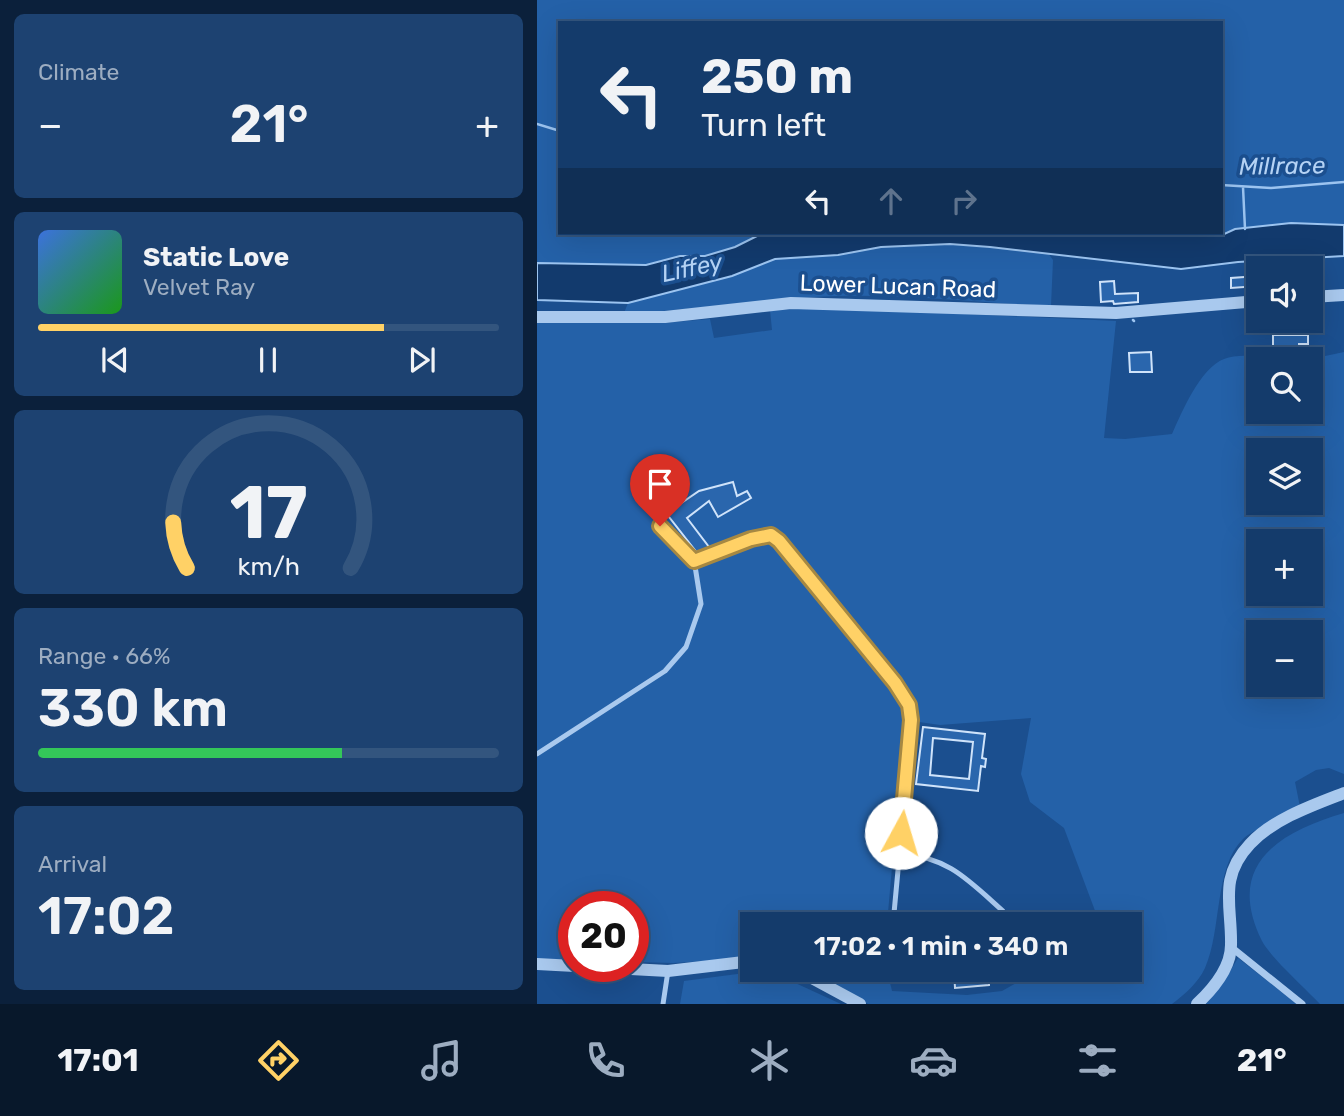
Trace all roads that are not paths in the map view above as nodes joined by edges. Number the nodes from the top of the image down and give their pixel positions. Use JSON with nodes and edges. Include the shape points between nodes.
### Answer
{"nodes":[{"id":1,"x":1344,"y":295,"type":"edge"},
{"id":2,"x":1323,"y":296,"type":"edge"},
{"id":3,"x":1246,"y":302,"type":"edge"},
{"id":4,"x":537,"y":317,"type":"edge"},
{"id":5,"x":660,"y":526,"type":"dead end"},
{"id":6,"x":694,"y":561,"type":"junction"},
{"id":7,"x":537,"y":754,"type":"edge"},
{"id":8,"x":1344,"y":793,"type":"edge"},
{"id":9,"x":899,"y":853,"type":"junction"},
{"id":10,"x":1003,"y":911,"type":"dead end"},
{"id":11,"x":894,"y":912,"type":"edge"},
{"id":12,"x":1231,"y":947,"type":"junction"},
{"id":13,"x":740,"y":962,"type":"edge"},
{"id":14,"x":537,"y":964,"type":"edge"},
{"id":15,"x":668,"y":971,"type":"junction"},
{"id":16,"x":819,"y":982,"type":"edge"},
{"id":17,"x":663,"y":1004,"type":"edge"},
{"id":18,"x":860,"y":1004,"type":"edge"},
{"id":19,"x":1197,"y":1004,"type":"edge"},
{"id":20,"x":1302,"y":1004,"type":"edge"}],
"edges":[{"from":1,"to":2,"type":"street"},
{"from":3,"to":4,"type":"street","name":"Lower Lucan Road","via":[[1116,313],[791,303],[665,317]]},
{"from":5,"to":6,"type":"lane"},
{"from":6,"to":7,"type":"lane","via":[[701,604],[686,647],[665,671]]},
{"from":6,"to":9,"type":"lane","via":[[771,535],[903,694],[911,720]]},
{"from":8,"to":12,"type":"street","via":[[1293,816],[1250,844],[1236,864],[1230,884]]},
{"from":9,"to":10,"type":"lane","via":[[952,866]]},
{"from":9,"to":11,"type":"lane"},
{"from":12,"to":19,"type":"street","via":[[1224,973]]},
{"from":12,"to":20,"type":"street"},
{"from":13,"to":15,"type":"street"},
{"from":14,"to":15,"type":"street"},
{"from":15,"to":17,"type":"lane"},
{"from":16,"to":18,"type":"street"}]}
